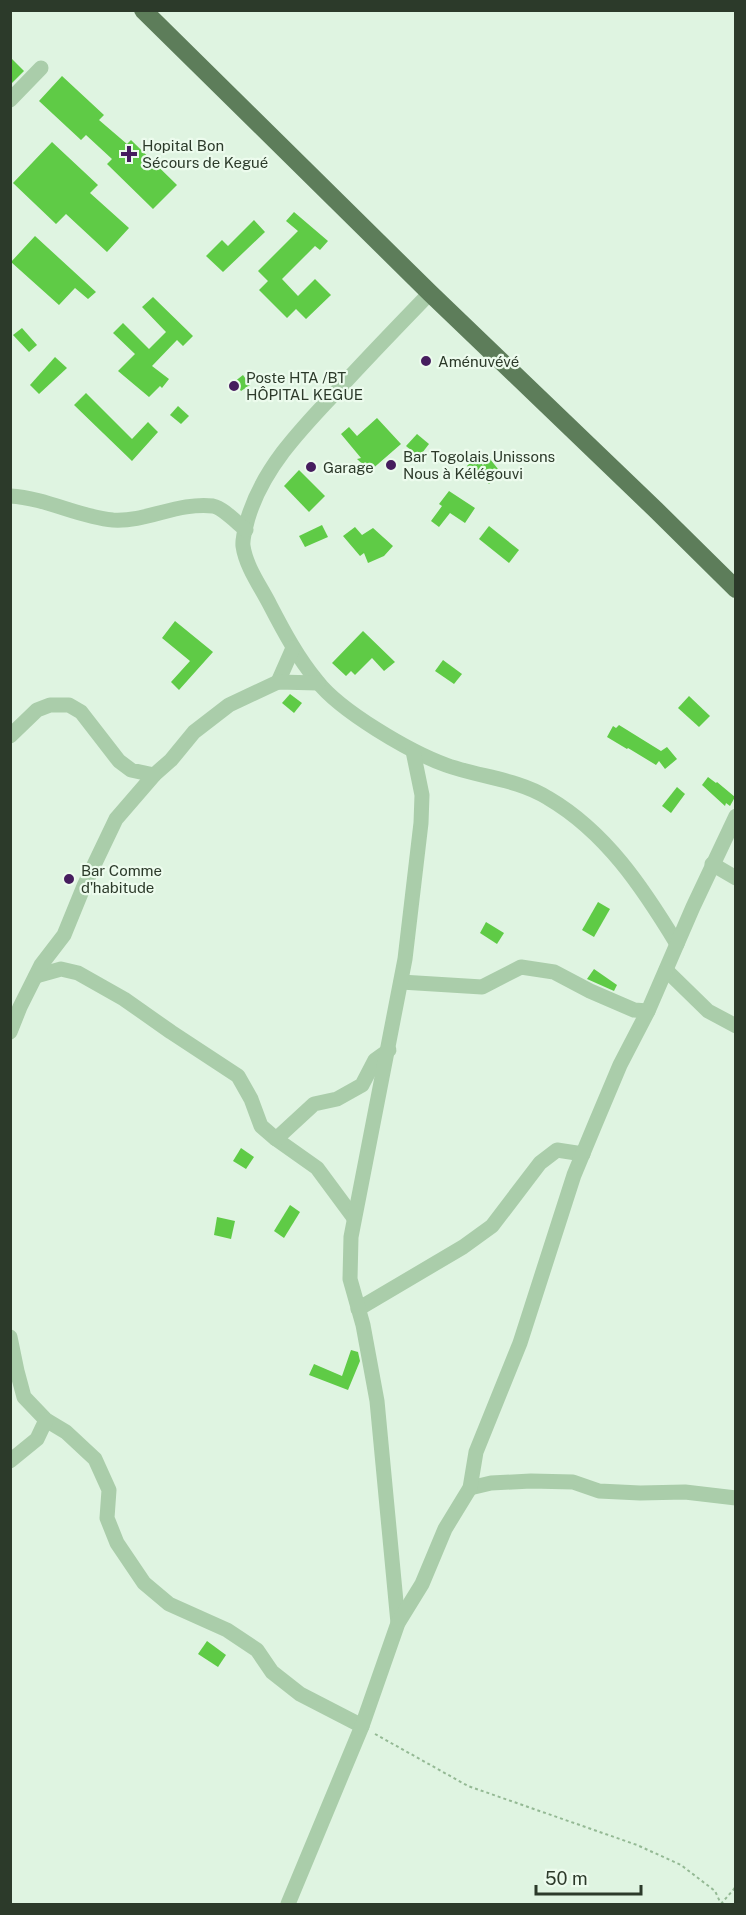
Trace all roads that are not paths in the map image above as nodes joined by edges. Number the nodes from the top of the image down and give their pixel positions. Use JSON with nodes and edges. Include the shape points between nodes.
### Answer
{"nodes":[{"id":1,"x":143,"y":10,"type":"edge"},
{"id":2,"x":42,"y":68,"type":"dead end"},
{"id":3,"x":10,"y":100,"type":"edge"},
{"id":4,"x":430,"y":293,"type":"junction"},
{"id":5,"x":10,"y":496,"type":"edge"},
{"id":6,"x":246,"y":530,"type":"junction"},
{"id":7,"x":735,"y":589,"type":"edge"},
{"id":8,"x":293,"y":648,"type":"junction"},
{"id":9,"x":278,"y":682,"type":"junction"},
{"id":10,"x":318,"y":683,"type":"junction"},
{"id":11,"x":10,"y":736,"type":"edge"},
{"id":12,"x":413,"y":752,"type":"junction"},
{"id":13,"x":154,"y":775,"type":"junction"},
{"id":14,"x":735,"y":816,"type":"edge"},
{"id":15,"x":712,"y":864,"type":"junction"},
{"id":16,"x":735,"y":878,"type":"edge"},
{"id":17,"x":677,"y":944,"type":"junction"},
{"id":18,"x":666,"y":970,"type":"junction"},
{"id":19,"x":36,"y":976,"type":"junction"},
{"id":20,"x":401,"y":982,"type":"junction"},
{"id":21,"x":648,"y":1011,"type":"junction"},
{"id":22,"x":735,"y":1026,"type":"edge"},
{"id":23,"x":10,"y":1032,"type":"edge"},
{"id":24,"x":389,"y":1050,"type":"junction"},
{"id":25,"x":276,"y":1139,"type":"junction"},
{"id":26,"x":583,"y":1154,"type":"junction"},
{"id":27,"x":354,"y":1218,"type":"junction"},
{"id":28,"x":358,"y":1309,"type":"junction"},
{"id":29,"x":10,"y":1336,"type":"edge"},
{"id":30,"x":46,"y":1420,"type":"junction"},
{"id":31,"x":10,"y":1461,"type":"edge"},
{"id":32,"x":470,"y":1488,"type":"junction"},
{"id":33,"x":735,"y":1498,"type":"edge"},
{"id":34,"x":398,"y":1623,"type":"junction"},
{"id":35,"x":362,"y":1726,"type":"junction"},
{"id":36,"x":288,"y":1905,"type":"edge"}],
"edges":[{"from":1,"to":4,"type":"main road"},
{"from":2,"to":3,"type":"street"},
{"from":4,"to":6,"type":"street","via":[[283,451],[265,480]]},
{"from":4,"to":7,"type":"main road"},
{"from":5,"to":6,"type":"street","via":[[31,497],[111,520],[134,520],[187,506],[216,506]]},
{"from":6,"to":8,"type":"street","via":[[243,544],[250,568]]},
{"from":8,"to":9,"type":"street"},
{"from":8,"to":10,"type":"street"},
{"from":9,"to":10,"type":"street"},
{"from":9,"to":13,"type":"street","via":[[230,705],[194,732]]},
{"from":10,"to":12,"type":"street","via":[[345,708]]},
{"from":11,"to":13,"type":"street","via":[[37,710],[69,705],[81,712],[119,761],[131,770]]},
{"from":12,"to":17,"type":"street","via":[[531,789],[575,816],[617,855]]},
{"from":12,"to":20,"type":"street","via":[[422,795],[421,823]]},
{"from":13,"to":19,"type":"street","via":[[116,819],[64,935]]},
{"from":14,"to":15,"type":"street"},
{"from":15,"to":16,"type":"street"},
{"from":15,"to":17,"type":"street"},
{"from":17,"to":18,"type":"street"},
{"from":18,"to":21,"type":"street"},
{"from":18,"to":22,"type":"street","via":[[708,1011]]},
{"from":19,"to":23,"type":"street"},
{"from":19,"to":25,"type":"street","via":[[61,969],[78,974],[124,999],[238,1076],[261,1126]]},
{"from":20,"to":21,"type":"street","via":[[482,987],[520,967],[554,972],[634,1010]]},
{"from":20,"to":24,"type":"street"},
{"from":21,"to":26,"type":"street","via":[[620,1065]]},
{"from":24,"to":25,"type":"street","via":[[375,1060],[362,1085],[337,1099],[314,1104]]},
{"from":24,"to":27,"type":"street"},
{"from":25,"to":27,"type":"street","via":[[317,1168]]},
{"from":26,"to":28,"type":"street","via":[[557,1150],[540,1163],[492,1226]]},
{"from":26,"to":32,"type":"street","via":[[520,1343],[476,1452]]},
{"from":27,"to":28,"type":"street","via":[[350,1279]]},
{"from":28,"to":34,"type":"street","via":[[377,1401]]},
{"from":29,"to":30,"type":"street","via":[[24,1397]]},
{"from":30,"to":31,"type":"street","via":[[37,1439]]},
{"from":30,"to":35,"type":"street","via":[[66,1432],[95,1459],[109,1490],[107,1518],[117,1543],[144,1583],[169,1604],[227,1630],[257,1650],[272,1672],[300,1694]]},
{"from":32,"to":33,"type":"street","via":[[501,1482],[573,1482],[598,1491],[685,1492]]},
{"from":32,"to":34,"type":"street"},
{"from":34,"to":35,"type":"street"},
{"from":35,"to":36,"type":"street"}]}
